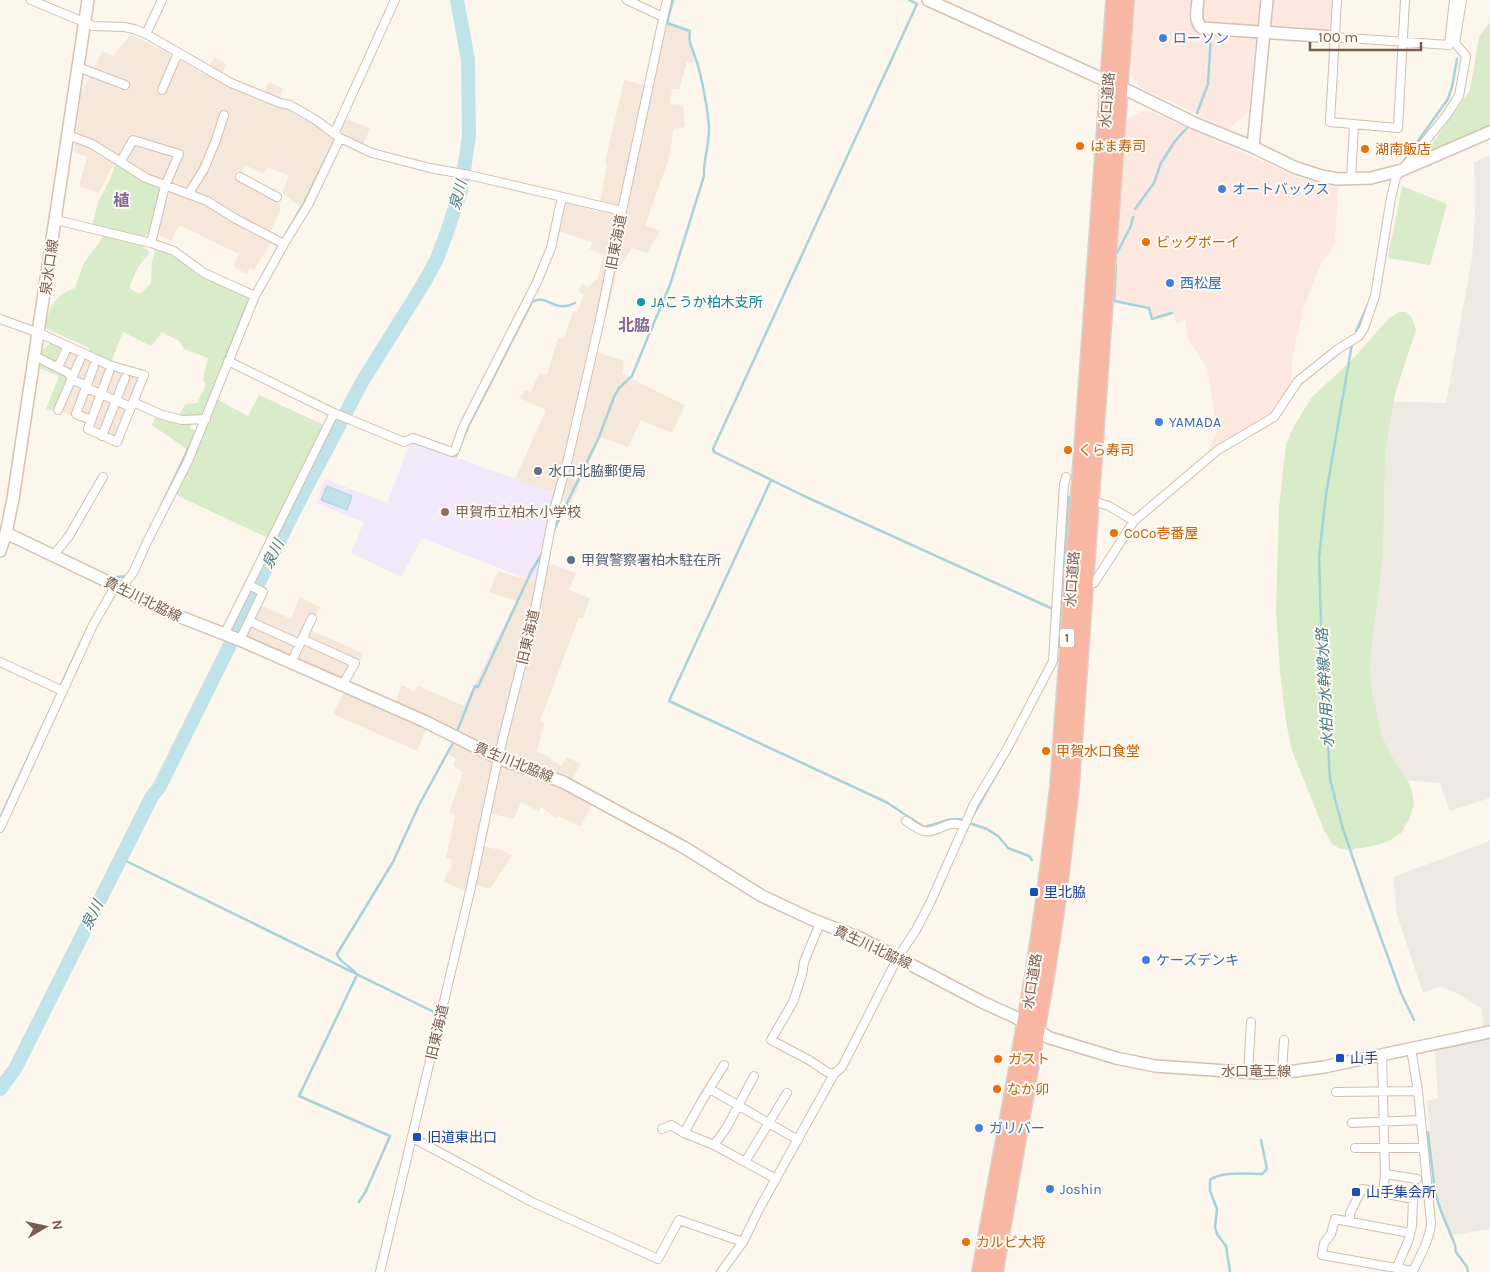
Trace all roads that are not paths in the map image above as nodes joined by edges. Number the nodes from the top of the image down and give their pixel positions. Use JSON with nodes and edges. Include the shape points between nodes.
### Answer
{"nodes":[{"id":1,"x":31,"y":0,"type":"edge"},
{"id":2,"x":88,"y":0,"type":"edge"},
{"id":3,"x":162,"y":0,"type":"edge"},
{"id":4,"x":395,"y":0,"type":"edge"},
{"id":5,"x":628,"y":0,"type":"edge"},
{"id":6,"x":667,"y":0,"type":"edge"},
{"id":7,"x":928,"y":0,"type":"edge"},
{"id":8,"x":1114,"y":0,"type":"edge"},
{"id":9,"x":1126,"y":0,"type":"edge"},
{"id":10,"x":1198,"y":0,"type":"edge"},
{"id":11,"x":1267,"y":0,"type":"edge"},
{"id":12,"x":1337,"y":0,"type":"edge"},
{"id":13,"x":1405,"y":0,"type":"edge"},
{"id":14,"x":1454,"y":0,"type":"edge"},
{"id":15,"x":1462,"y":0,"type":"edge"},
{"id":16,"x":663,"y":17,"type":"junction"},
{"id":17,"x":84,"y":23,"type":"junction"},
{"id":18,"x":1265,"y":32,"type":"junction"},
{"id":19,"x":146,"y":34,"type":"junction"},
{"id":20,"x":1334,"y":37,"type":"junction"},
{"id":21,"x":1403,"y":42,"type":"junction"},
{"id":22,"x":178,"y":53,"type":"junction"},
{"id":23,"x":78,"y":66,"type":"junction"},
{"id":24,"x":125,"y":85,"type":"dead end"},
{"id":25,"x":1114,"y":85,"type":"junction"},
{"id":26,"x":162,"y":90,"type":"dead end"},
{"id":27,"x":224,"y":115,"type":"dead end"},
{"id":28,"x":1354,"y":125,"type":"junction"},
{"id":29,"x":1490,"y":132,"type":"edge"},
{"id":30,"x":68,"y":135,"type":"junction"},
{"id":31,"x":337,"y":136,"type":"junction"},
{"id":32,"x":1253,"y":147,"type":"junction"},
{"id":33,"x":121,"y":161,"type":"junction"},
{"id":34,"x":1402,"y":170,"type":"junction"},
{"id":35,"x":240,"y":177,"type":"dead end"},
{"id":36,"x":1351,"y":179,"type":"junction"},
{"id":37,"x":165,"y":186,"type":"junction"},
{"id":38,"x":189,"y":193,"type":"junction"},
{"id":39,"x":277,"y":197,"type":"dead end"},
{"id":40,"x":562,"y":197,"type":"junction"},
{"id":41,"x":622,"y":211,"type":"junction"},
{"id":42,"x":56,"y":220,"type":"junction"},
{"id":43,"x":151,"y":243,"type":"junction"},
{"id":44,"x":284,"y":244,"type":"junction"},
{"id":45,"x":255,"y":296,"type":"junction"},
{"id":46,"x":0,"y":319,"type":"edge"},
{"id":47,"x":39,"y":333,"type":"junction"},
{"id":48,"x":65,"y":352,"type":"dead end"},
{"id":49,"x":35,"y":356,"type":"junction"},
{"id":50,"x":80,"y":360,"type":"dead end"},
{"id":51,"x":228,"y":361,"type":"junction"},
{"id":52,"x":94,"y":366,"type":"dead end"},
{"id":53,"x":58,"y":368,"type":"junction"},
{"id":54,"x":110,"y":372,"type":"dead end"},
{"id":55,"x":72,"y":378,"type":"junction"},
{"id":56,"x":125,"y":378,"type":"dead end"},
{"id":57,"x":86,"y":387,"type":"junction"},
{"id":58,"x":101,"y":395,"type":"junction"},
{"id":59,"x":116,"y":401,"type":"junction"},
{"id":60,"x":132,"y":405,"type":"junction"},
{"id":61,"x":58,"y":410,"type":"dead end"},
{"id":62,"x":336,"y":414,"type":"junction"},
{"id":63,"x":206,"y":419,"type":"junction"},
{"id":64,"x":91,"y":420,"type":"junction"},
{"id":65,"x":102,"y":436,"type":"junction"},
{"id":66,"x":103,"y":477,"type":"dead end"},
{"id":67,"x":1066,"y":478,"type":"dead end"},
{"id":68,"x":1079,"y":487,"type":"junction"},
{"id":69,"x":1091,"y":501,"type":"junction"},
{"id":70,"x":1134,"y":521,"type":"junction"},
{"id":71,"x":3,"y":532,"type":"edge"},
{"id":72,"x":0,"y":551,"type":"edge"},
{"id":73,"x":53,"y":556,"type":"junction"},
{"id":74,"x":249,"y":585,"type":"junction"},
{"id":75,"x":1085,"y":585,"type":"junction"},
{"id":76,"x":118,"y":586,"type":"junction"},
{"id":77,"x":312,"y":618,"type":"dead end"},
{"id":78,"x":249,"y":621,"type":"junction"},
{"id":79,"x":224,"y":635,"type":"junction"},
{"id":80,"x":240,"y":640,"type":"junction"},
{"id":81,"x":301,"y":641,"type":"junction"},
{"id":82,"x":0,"y":662,"type":"edge"},
{"id":83,"x":291,"y":663,"type":"junction"},
{"id":84,"x":342,"y":686,"type":"junction"},
{"id":85,"x":63,"y":691,"type":"junction"},
{"id":86,"x":498,"y":758,"type":"junction"},
{"id":87,"x":906,"y":821,"type":"dead end"},
{"id":88,"x":963,"y":826,"type":"junction"},
{"id":89,"x":0,"y":828,"type":"edge"},
{"id":90,"x":820,"y":923,"type":"junction"},
{"id":91,"x":898,"y":957,"type":"junction"},
{"id":92,"x":1250,"y":1022,"type":"dead end"},
{"id":93,"x":1031,"y":1028,"type":"junction"},
{"id":94,"x":1490,"y":1032,"type":"edge"},
{"id":95,"x":1284,"y":1040,"type":"dead end"},
{"id":96,"x":1411,"y":1049,"type":"junction"},
{"id":97,"x":1382,"y":1055,"type":"junction"},
{"id":98,"x":724,"y":1065,"type":"dead end"},
{"id":99,"x":1282,"y":1072,"type":"junction"},
{"id":100,"x":1248,"y":1073,"type":"junction"},
{"id":101,"x":834,"y":1074,"type":"junction"},
{"id":102,"x":754,"y":1076,"type":"dead end"},
{"id":103,"x":710,"y":1089,"type":"junction"},
{"id":104,"x":1384,"y":1091,"type":"junction"},
{"id":105,"x":1418,"y":1091,"type":"junction"},
{"id":106,"x":1336,"y":1092,"type":"dead end"},
{"id":107,"x":787,"y":1093,"type":"dead end"},
{"id":108,"x":738,"y":1106,"type":"junction"},
{"id":109,"x":1421,"y":1120,"type":"junction"},
{"id":110,"x":1384,"y":1121,"type":"junction"},
{"id":111,"x":768,"y":1123,"type":"junction"},
{"id":112,"x":1352,"y":1123,"type":"dead end"},
{"id":113,"x":662,"y":1129,"type":"dead end"},
{"id":114,"x":684,"y":1133,"type":"junction"},
{"id":115,"x":413,"y":1138,"type":"junction"},
{"id":116,"x":798,"y":1140,"type":"junction"},
{"id":117,"x":714,"y":1145,"type":"junction"},
{"id":118,"x":1355,"y":1148,"type":"dead end"},
{"id":119,"x":1384,"y":1148,"type":"junction"},
{"id":120,"x":1423,"y":1148,"type":"junction"},
{"id":121,"x":745,"y":1162,"type":"junction"},
{"id":122,"x":1385,"y":1174,"type":"junction"},
{"id":123,"x":776,"y":1179,"type":"junction"},
{"id":124,"x":1417,"y":1179,"type":"dead end"},
{"id":125,"x":1383,"y":1193,"type":"junction"},
{"id":126,"x":1350,"y":1221,"type":"junction"},
{"id":127,"x":1410,"y":1232,"type":"junction"},
{"id":128,"x":743,"y":1242,"type":"junction"},
{"id":129,"x":1397,"y":1268,"type":"junction"},
{"id":130,"x":380,"y":1272,"type":"edge"},
{"id":131,"x":721,"y":1272,"type":"edge"},
{"id":132,"x":980,"y":1272,"type":"edge"},
{"id":133,"x":995,"y":1272,"type":"edge"}],
"edges":[{"from":1,"to":17,"type":"street"},
{"from":2,"to":17,"type":"main road","name":"泉水口線"},
{"from":3,"to":19,"type":"street"},
{"from":4,"to":31,"type":"street"},
{"from":5,"to":16,"type":"street"},
{"from":6,"to":16,"type":"street","name":"旧東海道"},
{"from":7,"to":25,"type":"main road"},
{"from":8,"to":25,"type":"highway","name":"水口道路","number":"1"},
{"from":9,"to":25,"type":"highway","name":"水口道路","number":"1"},
{"from":10,"to":18,"type":"main road","via":[[1196,20],[1202,28]]},
{"from":11,"to":18,"type":"main road"},
{"from":12,"to":20,"type":"street"},
{"from":13,"to":21,"type":"street"},
{"from":14,"to":21,"type":"street","via":[[1448,46]]},
{"from":15,"to":34,"type":"street","via":[[1455,43],[1466,56],[1459,96]]},
{"from":16,"to":41,"type":"street","name":"旧東海道"},
{"from":17,"to":19,"type":"street","via":[[124,27]]},
{"from":17,"to":23,"type":"main road","name":"泉水口線"},
{"from":18,"to":20,"type":"main road"},
{"from":18,"to":32,"type":"main road"},
{"from":19,"to":22,"type":"street"},
{"from":20,"to":21,"type":"street"},
{"from":20,"to":28,"type":"street","via":[[1330,122]]},
{"from":21,"to":28,"type":"street","via":[[1398,128]]},
{"from":22,"to":26,"type":"street"},
{"from":22,"to":31,"type":"street","via":[[231,83],[290,105]]},
{"from":23,"to":24,"type":"street"},
{"from":23,"to":30,"type":"main road","name":"泉水口線"},
{"from":25,"to":32,"type":"main road"},
{"from":25,"to":68,"type":"highway","name":"水口道路","number":"1"},
{"from":25,"to":69,"type":"highway","name":"水口道路","number":"1"},
{"from":27,"to":38,"type":"street","via":[[204,169]]},
{"from":28,"to":36,"type":"street"},
{"from":29,"to":34,"type":"main road"},
{"from":30,"to":33,"type":"street"},
{"from":30,"to":42,"type":"main road","name":"泉水口線"},
{"from":31,"to":40,"type":"street","via":[[372,153]]},
{"from":31,"to":44,"type":"street","via":[[308,204]]},
{"from":32,"to":36,"type":"main road","via":[[1321,176]]},
{"from":33,"to":37,"type":"street"},
{"from":33,"to":37,"type":"street","via":[[133,140],[179,154]]},
{"from":34,"to":36,"type":"main road"},
{"from":34,"to":70,"type":"street","via":[[1396,177],[1391,198],[1375,296],[1359,336],[1298,381],[1274,417],[1218,450]]},
{"from":35,"to":39,"type":"street"},
{"from":37,"to":38,"type":"street"},
{"from":37,"to":43,"type":"street"},
{"from":38,"to":44,"type":"street"},
{"from":40,"to":41,"type":"street"},
{"from":40,"to":62,"type":"street","via":[[551,248],[538,282],[455,450],[452,452],[413,438],[404,442]]},
{"from":41,"to":86,"type":"street","name":"旧東海道","via":[[601,315],[554,510],[535,610]]},
{"from":42,"to":43,"type":"street"},
{"from":42,"to":47,"type":"main road","name":"泉水口線"},
{"from":43,"to":45,"type":"street","via":[[174,251],[204,273]]},
{"from":44,"to":45,"type":"street"},
{"from":45,"to":51,"type":"street"},
{"from":46,"to":47,"type":"street"},
{"from":47,"to":49,"type":"main road","name":"泉水口線"},
{"from":47,"to":60,"type":"street","via":[[109,365],[144,375]]},
{"from":48,"to":53,"type":"street"},
{"from":49,"to":53,"type":"street"},
{"from":49,"to":71,"type":"main road","name":"泉水口線","via":[[13,499]]},
{"from":50,"to":55,"type":"street"},
{"from":51,"to":62,"type":"street"},
{"from":51,"to":63,"type":"street"},
{"from":52,"to":57,"type":"street"},
{"from":53,"to":55,"type":"street"},
{"from":54,"to":58,"type":"street"},
{"from":55,"to":57,"type":"street"},
{"from":55,"to":61,"type":"street"},
{"from":56,"to":59,"type":"street"},
{"from":57,"to":58,"type":"street"},
{"from":57,"to":64,"type":"street","via":[[76,414]]},
{"from":58,"to":59,"type":"street"},
{"from":58,"to":64,"type":"street"},
{"from":59,"to":60,"type":"street"},
{"from":59,"to":65,"type":"street"},
{"from":60,"to":63,"type":"street","via":[[182,420]]},
{"from":60,"to":65,"type":"street","via":[[117,442]]},
{"from":62,"to":74,"type":"street"},
{"from":63,"to":76,"type":"street","via":[[133,573]]},
{"from":64,"to":65,"type":"street","via":[[88,429]]},
{"from":66,"to":73,"type":"street","via":[[69,536]]},
{"from":67,"to":88,"type":"street","via":[[1053,661]]},
{"from":68,"to":69,"type":"street"},
{"from":68,"to":93,"type":"highway","name":"水口道路","number":"1","via":[[1058,786]]},
{"from":69,"to":70,"type":"street","via":[[1109,506]]},
{"from":69,"to":75,"type":"highway","name":"水口道路","number":"1"},
{"from":70,"to":75,"type":"street","via":[[1094,583]]},
{"from":71,"to":72,"type":"main road"},
{"from":71,"to":73,"type":"main road","name":"貴生川北脇線"},
{"from":73,"to":76,"type":"main road","name":"貴生川北脇線"},
{"from":74,"to":78,"type":"street","via":[[262,592]]},
{"from":74,"to":79,"type":"street"},
{"from":75,"to":93,"type":"highway","name":"水口道路","number":"1","via":[[1058,899]]},
{"from":76,"to":79,"type":"main road","name":"貴生川北脇線","via":[[165,611]]},
{"from":76,"to":85,"type":"street","via":[[93,625]]},
{"from":77,"to":81,"type":"street"},
{"from":78,"to":80,"type":"street"},
{"from":78,"to":81,"type":"street"},
{"from":79,"to":80,"type":"main road","name":"貴生川北脇線"},
{"from":80,"to":83,"type":"main road","name":"貴生川北脇線"},
{"from":81,"to":83,"type":"street"},
{"from":81,"to":84,"type":"street","via":[[354,663]]},
{"from":82,"to":85,"type":"street"},
{"from":83,"to":84,"type":"main road","name":"貴生川北脇線"},
{"from":84,"to":86,"type":"main road","name":"貴生川北脇線","via":[[424,721]]},
{"from":85,"to":89,"type":"street"},
{"from":86,"to":90,"type":"main road","name":"貴生川北脇線","via":[[563,782],[685,848],[762,896]]},
{"from":86,"to":115,"type":"street","name":"旧東海道"},
{"from":87,"to":88,"type":"street","via":[[922,831],[954,823]]},
{"from":88,"to":91,"type":"street","via":[[931,901]]},
{"from":90,"to":91,"type":"main road","name":"貴生川北脇線"},
{"from":90,"to":101,"type":"street","via":[[804,962],[793,1002],[771,1040]]},
{"from":91,"to":93,"type":"main road","name":"貴生川北脇線"},
{"from":91,"to":101,"type":"street","via":[[842,1067]]},
{"from":92,"to":100,"type":"street"},
{"from":93,"to":100,"type":"main road","name":"水口竜王線","via":[[1050,1038],[1143,1064]]},
{"from":93,"to":132,"type":"highway","name":"水口道路","number":"1","via":[[996,1178]]},
{"from":93,"to":133,"type":"highway","name":"水口道路","number":"1"},
{"from":94,"to":96,"type":"main road","name":"水口竜王線"},
{"from":95,"to":99,"type":"street"},
{"from":96,"to":97,"type":"main road","name":"水口竜王線"},
{"from":96,"to":105,"type":"street"},
{"from":97,"to":99,"type":"main road","name":"水口竜王線"},
{"from":97,"to":104,"type":"street"},
{"from":98,"to":103,"type":"street"},
{"from":99,"to":100,"type":"main road","name":"水口竜王線"},
{"from":101,"to":116,"type":"street"},
{"from":102,"to":108,"type":"street"},
{"from":103,"to":108,"type":"street"},
{"from":103,"to":114,"type":"street"},
{"from":104,"to":105,"type":"street"},
{"from":104,"to":106,"type":"street"},
{"from":104,"to":110,"type":"street"},
{"from":105,"to":109,"type":"street"},
{"from":107,"to":111,"type":"street"},
{"from":108,"to":111,"type":"street"},
{"from":108,"to":117,"type":"street"},
{"from":109,"to":110,"type":"street"},
{"from":109,"to":120,"type":"street"},
{"from":110,"to":112,"type":"street"},
{"from":110,"to":119,"type":"street"},
{"from":111,"to":116,"type":"street"},
{"from":111,"to":121,"type":"street"},
{"from":113,"to":114,"type":"street","via":[[671,1125]]},
{"from":114,"to":117,"type":"street"},
{"from":115,"to":128,"type":"street","via":[[532,1202],[658,1259],[679,1220]]},
{"from":115,"to":130,"type":"street","name":"旧東海道"},
{"from":116,"to":123,"type":"street"},
{"from":117,"to":121,"type":"street"},
{"from":118,"to":119,"type":"street"},
{"from":119,"to":120,"type":"street"},
{"from":119,"to":122,"type":"street"},
{"from":120,"to":129,"type":"street","via":[[1431,1228],[1414,1271]]},
{"from":121,"to":123,"type":"street"},
{"from":122,"to":124,"type":"street"},
{"from":122,"to":125,"type":"street"},
{"from":123,"to":128,"type":"street"},
{"from":125,"to":126,"type":"street","via":[[1362,1189],[1350,1213]]},
{"from":125,"to":127,"type":"street","via":[[1413,1199]]},
{"from":126,"to":127,"type":"street"},
{"from":126,"to":129,"type":"street","via":[[1334,1218],[1322,1255]]},
{"from":127,"to":129,"type":"street"},
{"from":128,"to":131,"type":"street"}]}
